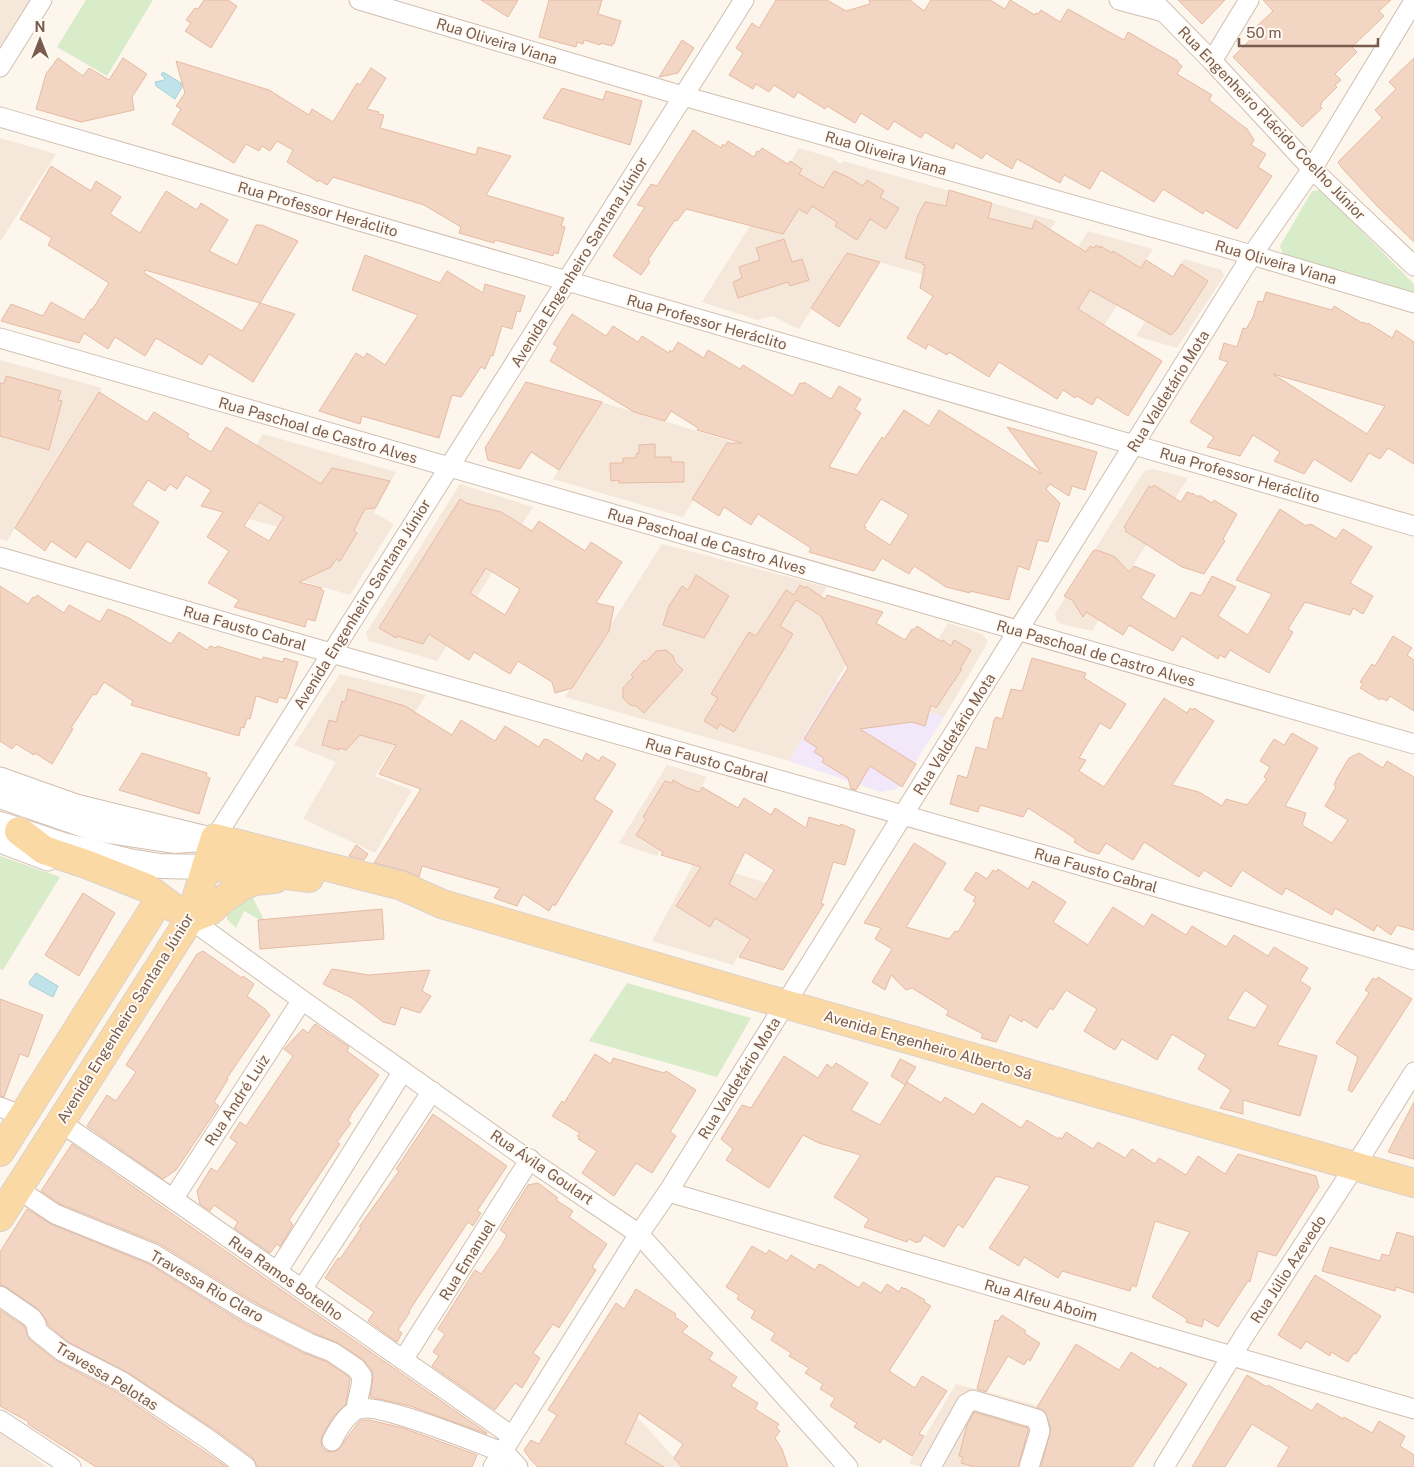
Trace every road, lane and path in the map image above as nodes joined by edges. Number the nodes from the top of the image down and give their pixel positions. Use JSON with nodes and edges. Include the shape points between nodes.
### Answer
{"nodes":[{"id":1,"x":42,"y":0,"type":"edge"},
{"id":2,"x":359,"y":0,"type":"edge"},
{"id":3,"x":744,"y":0,"type":"edge"},
{"id":4,"x":1119,"y":0,"type":"edge"},
{"id":5,"x":1249,"y":0,"type":"edge"},
{"id":6,"x":1414,"y":1,"type":"edge"},
{"id":7,"x":1158,"y":6,"type":"edge"},
{"id":8,"x":1212,"y":61,"type":"junction"},
{"id":9,"x":0,"y":67,"type":"edge"},
{"id":10,"x":683,"y":96,"type":"junction"},
{"id":11,"x":0,"y":117,"type":"edge"},
{"id":12,"x":1312,"y":169,"type":"junction"},
{"id":13,"x":1252,"y":255,"type":"junction"},
{"id":14,"x":1414,"y":266,"type":"edge"},
{"id":15,"x":567,"y":282,"type":"junction"},
{"id":16,"x":1414,"y":303,"type":"edge"},
{"id":17,"x":0,"y":338,"type":"edge"},
{"id":18,"x":1134,"y":445,"type":"junction"},
{"id":19,"x":450,"y":467,"type":"junction"},
{"id":20,"x":1414,"y":526,"type":"edge"},
{"id":21,"x":0,"y":557,"type":"edge"},
{"id":22,"x":1019,"y":630,"type":"junction"},
{"id":23,"x":330,"y":653,"type":"junction"},
{"id":24,"x":1414,"y":744,"type":"edge"},
{"id":25,"x":0,"y":777,"type":"edge"},
{"id":26,"x":0,"y":796,"type":"edge"},
{"id":27,"x":903,"y":816,"type":"junction"},
{"id":28,"x":6,"y":833,"type":"edge"},
{"id":29,"x":215,"y":838,"type":"junction"},
{"id":30,"x":206,"y":867,"type":"junction"},
{"id":31,"x":308,"y":877,"type":"junction"},
{"id":32,"x":442,"y":904,"type":"junction"},
{"id":33,"x":156,"y":905,"type":"junction"},
{"id":34,"x":190,"y":919,"type":"junction"},
{"id":35,"x":1414,"y":960,"type":"edge"},
{"id":36,"x":302,"y":1000,"type":"junction"},
{"id":37,"x":786,"y":1004,"type":"junction"},
{"id":38,"x":403,"y":1071,"type":"junction"},
{"id":39,"x":1414,"y":1072,"type":"edge"},
{"id":40,"x":432,"y":1091,"type":"junction"},
{"id":41,"x":12,"y":1111,"type":"edge"},
{"id":42,"x":60,"y":1122,"type":"junction"},
{"id":43,"x":0,"y":1152,"type":"edge"},
{"id":44,"x":530,"y":1159,"type":"junction"},
{"id":45,"x":1355,"y":1166,"type":"junction"},
{"id":46,"x":1414,"y":1183,"type":"edge"},
{"id":47,"x":18,"y":1189,"type":"junction"},
{"id":48,"x":668,"y":1192,"type":"junction"},
{"id":49,"x":173,"y":1199,"type":"junction"},
{"id":50,"x":0,"y":1217,"type":"edge"},
{"id":51,"x":639,"y":1234,"type":"junction"},
{"id":52,"x":277,"y":1272,"type":"junction"},
{"id":53,"x":302,"y":1289,"type":"junction"},
{"id":54,"x":0,"y":1296,"type":"edge"},
{"id":55,"x":1232,"y":1356,"type":"junction"},
{"id":56,"x":403,"y":1360,"type":"junction"},
{"id":57,"x":358,"y":1409,"type":"junction"},
{"id":58,"x":1414,"y":1409,"type":"edge"},
{"id":59,"x":0,"y":1420,"type":"edge"},
{"id":60,"x":332,"y":1441,"type":"dead end"},
{"id":61,"x":503,"y":1451,"type":"edge"},
{"id":62,"x":842,"y":1464,"type":"edge"},
{"id":63,"x":71,"y":1467,"type":"edge"},
{"id":64,"x":246,"y":1467,"type":"edge"},
{"id":65,"x":518,"y":1467,"type":"edge"},
{"id":66,"x":931,"y":1467,"type":"edge"},
{"id":67,"x":1029,"y":1467,"type":"edge"},
{"id":68,"x":1164,"y":1467,"type":"edge"}],
"edges":[{"from":1,"to":9,"type":"street"},
{"from":2,"to":10,"type":"street","name":"Rua Oliveira Viana"},
{"from":3,"to":10,"type":"street","name":"Avenida Engenheiro Santana Júnior"},
{"from":4,"to":7,"type":"street"},
{"from":5,"to":8,"type":"street"},
{"from":6,"to":12,"type":"street","name":"Rua Valdetário Mota"},
{"from":7,"to":8,"type":"street","name":"Rua Engenheiro Plácido Coelho Júnior"},
{"from":8,"to":12,"type":"street","name":"Rua Engenheiro Plácido Coelho Júnior"},
{"from":10,"to":13,"type":"street","name":"Rua Oliveira Viana"},
{"from":10,"to":15,"type":"street","name":"Avenida Engenheiro Santana Júnior"},
{"from":11,"to":15,"type":"street","name":"Rua Professor Heráclito"},
{"from":12,"to":13,"type":"street","name":"Rua Valdetário Mota"},
{"from":12,"to":14,"type":"street","name":"Rua Engenheiro Plácido Coelho Júnior"},
{"from":13,"to":16,"type":"street","name":"Rua Oliveira Viana"},
{"from":13,"to":18,"type":"street","name":"Rua Valdetário Mota"},
{"from":15,"to":18,"type":"street","name":"Rua Professor Heráclito"},
{"from":15,"to":19,"type":"street","name":"Avenida Engenheiro Santana Júnior"},
{"from":17,"to":19,"type":"street","name":"Rua Paschoal de Castro Alves"},
{"from":18,"to":20,"type":"street","name":"Rua Professor Heráclito"},
{"from":18,"to":22,"type":"street","name":"Rua Valdetário Mota"},
{"from":19,"to":22,"type":"street","name":"Rua Paschoal de Castro Alves"},
{"from":19,"to":23,"type":"street","name":"Avenida Engenheiro Santana Júnior"},
{"from":21,"to":23,"type":"street","name":"Rua Fausto Cabral"},
{"from":22,"to":24,"type":"street","name":"Rua Paschoal de Castro Alves"},
{"from":22,"to":27,"type":"street","name":"Rua Valdetário Mota"},
{"from":23,"to":27,"type":"street","name":"Rua Fausto Cabral"},
{"from":23,"to":29,"type":"street","name":"Avenida Engenheiro Santana Júnior"},
{"from":25,"to":29,"type":"street","name":"Avenida Engenheiro Alberto Sá","via":[[76,804]]},
{"from":26,"to":29,"type":"street","name":"Avenida Engenheiro Alberto Sá","via":[[94,829],[174,842]]},
{"from":27,"to":35,"type":"street","name":"Rua Fausto Cabral"},
{"from":27,"to":37,"type":"street","name":"Rua Valdetário Mota"},
{"from":28,"to":30,"type":"street","name":"Avenida Engenheiro Alberto Sá","via":[[144,864]]},
{"from":28,"to":33,"type":"main road","via":[[147,888]]},
{"from":29,"to":30,"type":"main road","name":"Avenida Engenheiro Santana Júnior"},
{"from":29,"to":32,"type":"main road","name":"Avenida Engenheiro Alberto Sá","via":[[402,886]]},
{"from":30,"to":31,"type":"main road","name":"Avenida Engenheiro Alberto Sá"},
{"from":30,"to":34,"type":"main road","name":"Avenida Engenheiro Santana Júnior"},
{"from":31,"to":32,"type":"main road","name":"Avenida Engenheiro Alberto Sá","via":[[397,900]]},
{"from":31,"to":34,"type":"main road","via":[[268,879],[242,886],[210,911]]},
{"from":32,"to":37,"type":"main road","name":"Avenida Engenheiro Alberto Sá"},
{"from":33,"to":34,"type":"main road"},
{"from":33,"to":41,"type":"main road"},
{"from":34,"to":36,"type":"street","name":"Rua Ávila Goulart"},
{"from":34,"to":42,"type":"main road","name":"Avenida Engenheiro Santana Júnior"},
{"from":36,"to":38,"type":"street","name":"Rua Ávila Goulart"},
{"from":36,"to":49,"type":"street","name":"Rua André Luiz"},
{"from":37,"to":45,"type":"main road","name":"Avenida Engenheiro Alberto Sá"},
{"from":37,"to":48,"type":"street","name":"Rua Valdetário Mota"},
{"from":38,"to":40,"type":"street","name":"Rua Ávila Goulart"},
{"from":38,"to":52,"type":"street"},
{"from":39,"to":45,"type":"street","name":"Rua Júlio Azevedo"},
{"from":40,"to":44,"type":"street","name":"Rua Ávila Goulart"},
{"from":40,"to":53,"type":"street"},
{"from":41,"to":43,"type":"main road"},
{"from":42,"to":47,"type":"main road","name":"Avenida Engenheiro Santana Júnior"},
{"from":42,"to":49,"type":"street","name":"Rua Ramos Botelho"},
{"from":44,"to":51,"type":"street","name":"Rua Ávila Goulart"},
{"from":44,"to":56,"type":"street","name":"Rua Emanuel"},
{"from":45,"to":46,"type":"main road","name":"Avenida Engenheiro Alberto Sá"},
{"from":45,"to":55,"type":"street","name":"Rua Júlio Azevedo"},
{"from":47,"to":50,"type":"main road","name":"Avenida Engenheiro Santana Júnior"},
{"from":47,"to":57,"type":"street","name":"Travessa Rio Claro","via":[[55,1214],[154,1254],[248,1312],[332,1352],[362,1376]]},
{"from":48,"to":51,"type":"street","name":"Rua Valdetário Mota"},
{"from":48,"to":55,"type":"street","name":"Rua Alfeu Aboim"},
{"from":49,"to":52,"type":"street","name":"Rua Ramos Botelho"},
{"from":51,"to":61,"type":"street","name":"Rua Valdetário Mota"},
{"from":51,"to":62,"type":"street","name":"Rua Ávila Goulart"},
{"from":52,"to":53,"type":"street","name":"Rua Ramos Botelho"},
{"from":53,"to":56,"type":"street","name":"Rua Ramos Botelho"},
{"from":54,"to":64,"type":"street","name":"Travessa Pelotas","via":[[32,1318],[36,1331],[62,1351],[121,1381]]},
{"from":55,"to":58,"type":"street","name":"Rua Alfeu Aboim"},
{"from":55,"to":68,"type":"street","name":"Rua Júlio Azevedo"},
{"from":56,"to":61,"type":"street","name":"Rua Ramos Botelho"},
{"from":57,"to":60,"type":"street","via":[[336,1432]]},
{"from":57,"to":61,"type":"street","via":[[370,1408],[414,1420]]},
{"from":59,"to":63,"type":"street"},
{"from":61,"to":65,"type":"street","name":"Rua Ramos Botelho"},
{"from":66,"to":67,"type":"street","via":[[966,1404],[973,1400],[1037,1419],[1040,1431]]}]}
